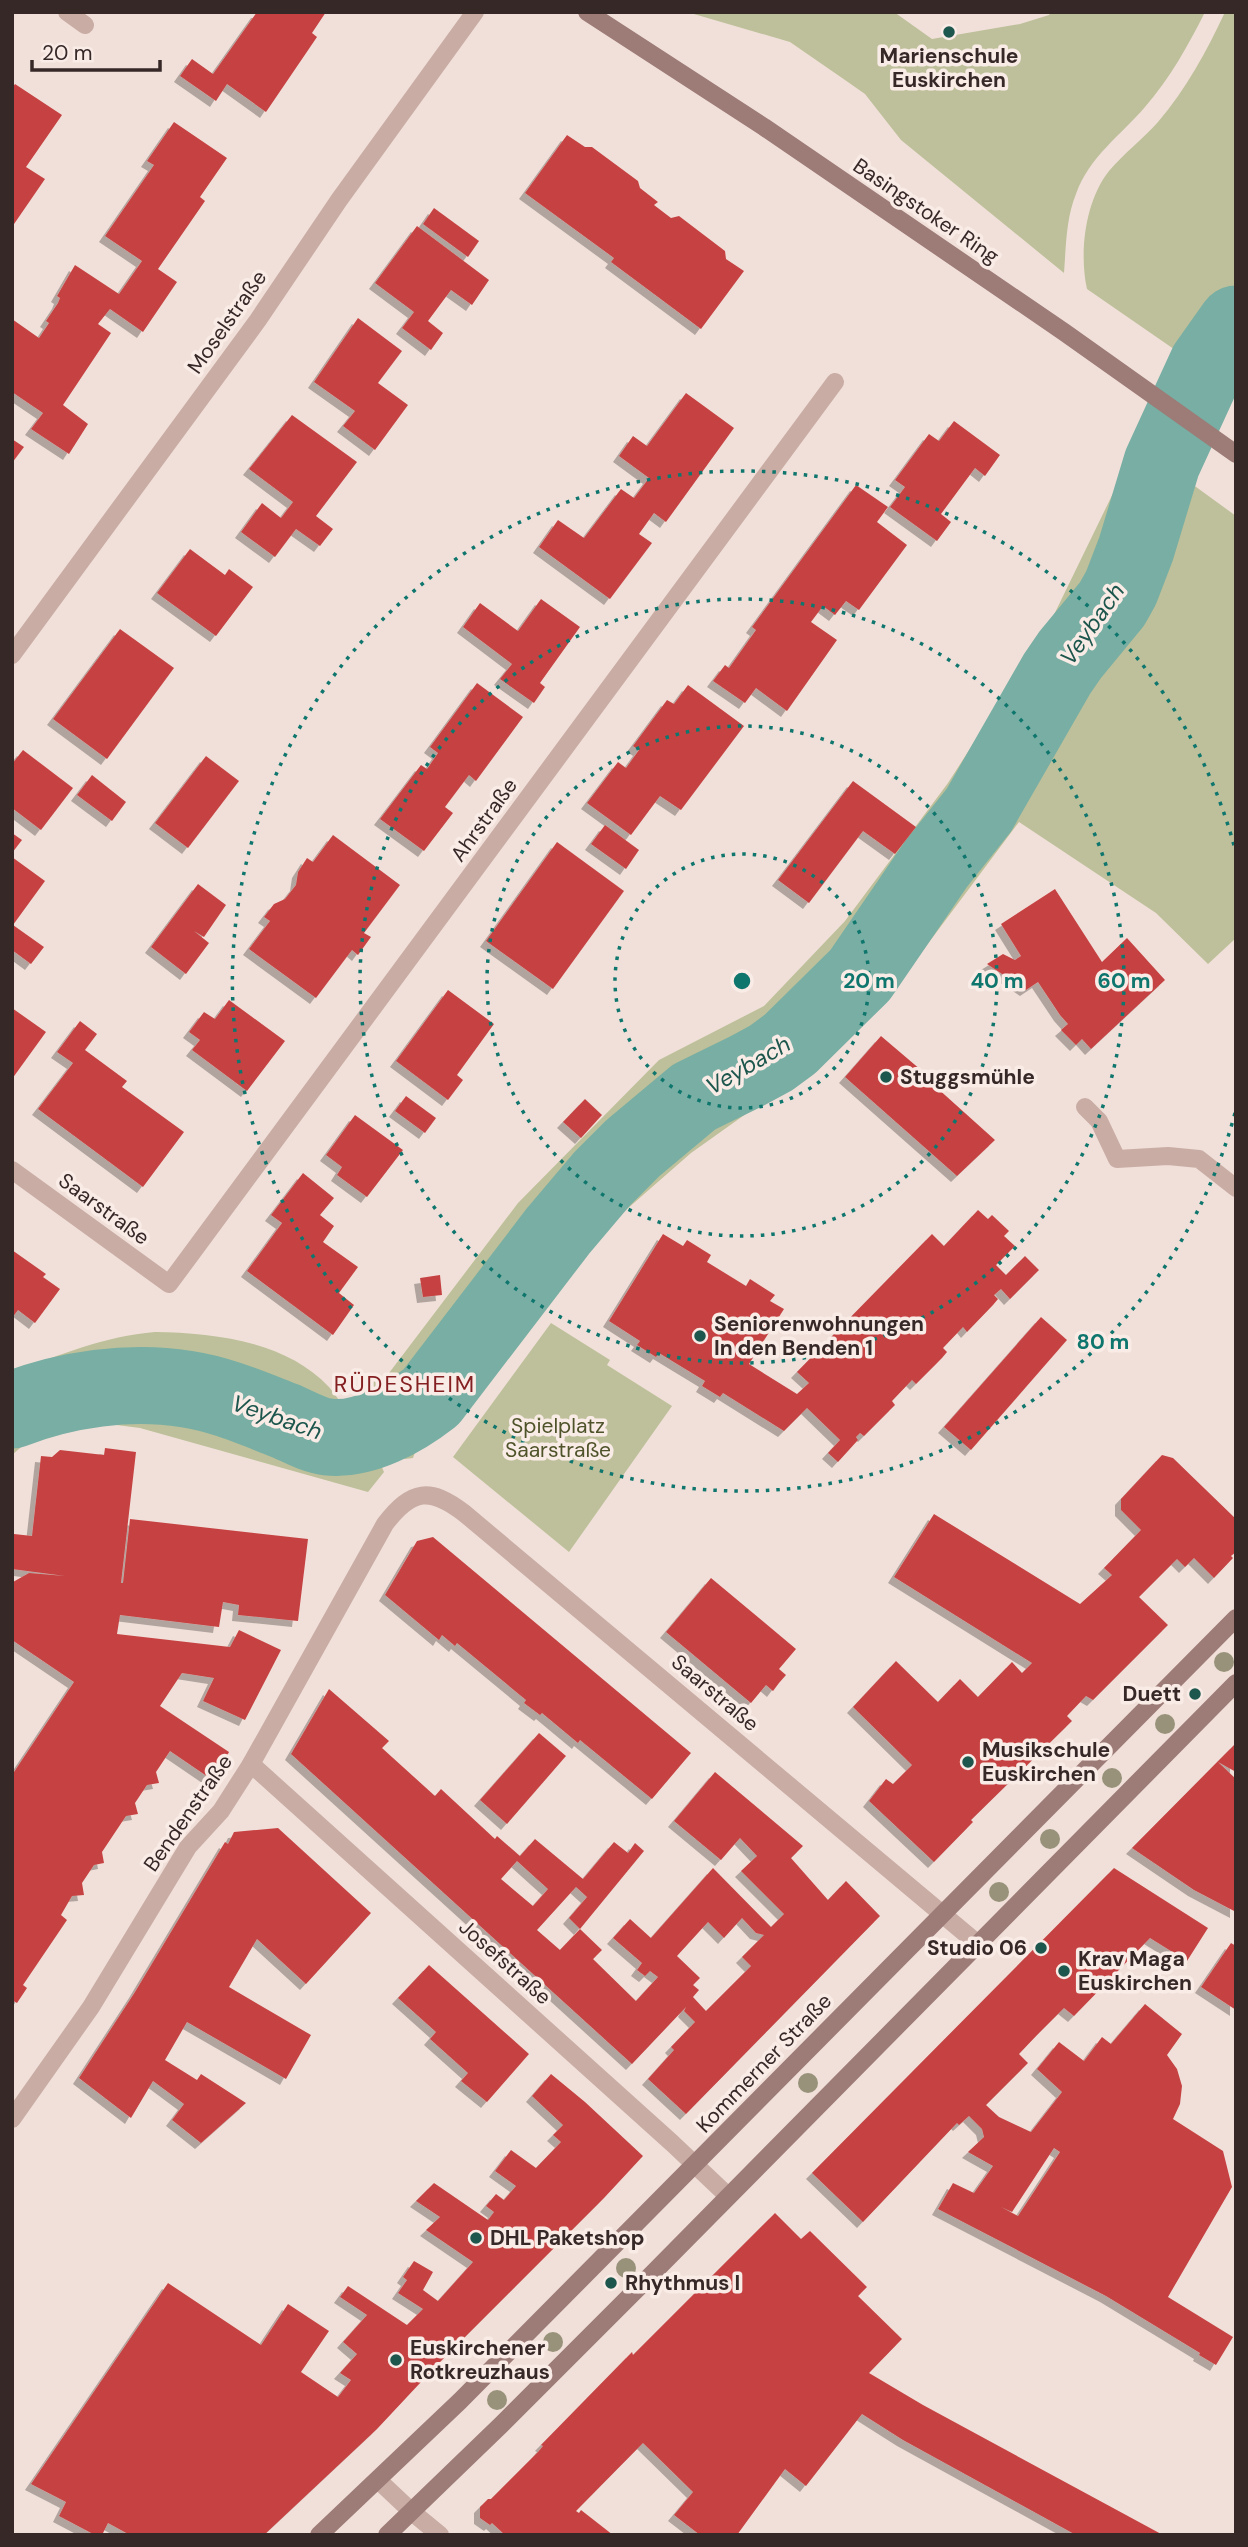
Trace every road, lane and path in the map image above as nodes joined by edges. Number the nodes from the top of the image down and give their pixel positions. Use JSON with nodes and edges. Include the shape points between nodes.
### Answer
{"nodes":[{"id":1,"x":67,"y":12,"type":"edge"},
{"id":2,"x":475,"y":12,"type":"edge"},
{"id":3,"x":587,"y":12,"type":"edge"},
{"id":4,"x":85,"y":24,"type":"dead end"},
{"id":5,"x":835,"y":382,"type":"dead end"},
{"id":6,"x":1234,"y":453,"type":"edge"},
{"id":7,"x":12,"y":655,"type":"edge"},
{"id":8,"x":1085,"y":1107,"type":"dead end"},
{"id":9,"x":12,"y":1170,"type":"edge"},
{"id":10,"x":1236,"y":1188,"type":"edge"},
{"id":11,"x":169,"y":1284,"type":"joint"},
{"id":12,"x":416,"y":1496,"type":"joint"},
{"id":13,"x":1236,"y":1618,"type":"edge"},
{"id":14,"x":1236,"y":1683,"type":"edge"},
{"id":15,"x":251,"y":1764,"type":"junction"},
{"id":16,"x":941,"y":1914,"type":"junction"},
{"id":17,"x":978,"y":1944,"type":"junction"},
{"id":18,"x":12,"y":2119,"type":"edge"},
{"id":19,"x":696,"y":2165,"type":"junction"},
{"id":20,"x":728,"y":2196,"type":"junction"},
{"id":21,"x":377,"y":2480,"type":"junction"},
{"id":22,"x":412,"y":2512,"type":"junction"},
{"id":23,"x":319,"y":2535,"type":"edge"},
{"id":24,"x":387,"y":2535,"type":"edge"},
{"id":25,"x":440,"y":2535,"type":"edge"}],
"edges":[{"from":1,"to":4,"type":"street"},
{"from":2,"to":7,"type":"street","name":"Moselstraße","via":[[258,320]]},
{"from":3,"to":6,"type":"street","name":"Basingstoker Ring","via":[[764,127]]},
{"from":5,"to":11,"type":"street","name":"Ahrstraße"},
{"from":8,"to":10,"type":"street","via":[[1098,1121],[1117,1159],[1199,1159]]},
{"from":9,"to":11,"type":"street","name":"Saarstraße"},
{"from":12,"to":15,"type":"street","name":"Bendenstraße","via":[[396,1509],[385,1524]]},
{"from":12,"to":16,"type":"street","name":"Saarstraße","via":[[437,1495],[464,1513]]},
{"from":13,"to":16,"type":"street","name":"Kommerner Straße"},
{"from":14,"to":17,"type":"street"},
{"from":15,"to":18,"type":"street","name":"Bendenstraße","via":[[222,1811],[188,1847],[90,2007]]},
{"from":15,"to":19,"type":"street","name":"Josefstraße"},
{"from":16,"to":17,"type":"street","name":"Saarstraße"},
{"from":16,"to":19,"type":"street","name":"Kommerner Straße"},
{"from":17,"to":20,"type":"street"},
{"from":19,"to":20,"type":"street","name":"Josefstraße"},
{"from":19,"to":21,"type":"street","name":"Kommerner Straße"},
{"from":20,"to":22,"type":"street"},
{"from":21,"to":22,"type":"street"},
{"from":21,"to":23,"type":"street","name":"Kommerner Straße"},
{"from":22,"to":24,"type":"street"},
{"from":22,"to":25,"type":"street"}]}
